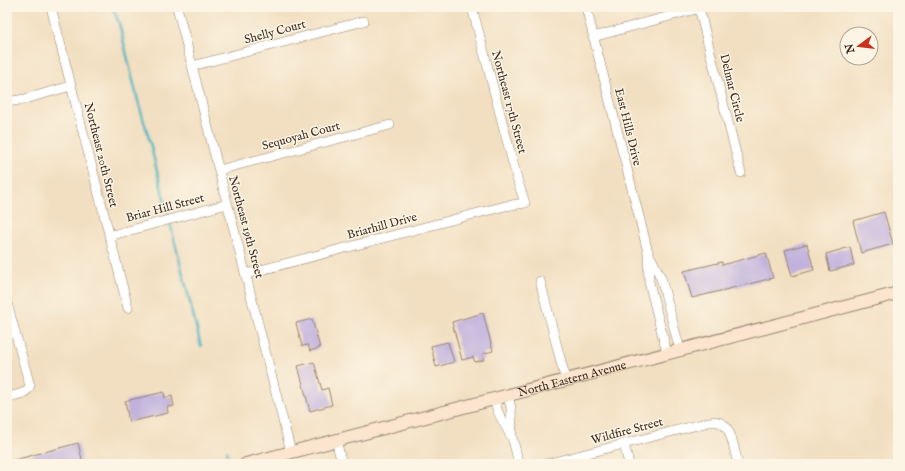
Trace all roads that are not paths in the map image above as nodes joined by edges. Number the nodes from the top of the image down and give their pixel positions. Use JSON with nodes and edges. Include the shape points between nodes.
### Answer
{"nodes":[{"id":1,"x":51,"y":7,"type":"edge"},
{"id":2,"x":177,"y":7,"type":"edge"},
{"id":3,"x":472,"y":7,"type":"edge"},
{"id":4,"x":586,"y":7,"type":"edge"},
{"id":5,"x":701,"y":8,"type":"edge"},
{"id":6,"x":364,"y":21,"type":"dead end"},
{"id":7,"x":593,"y":36,"type":"junction"},
{"id":8,"x":192,"y":66,"type":"junction"},
{"id":9,"x":71,"y":86,"type":"junction"},
{"id":10,"x":7,"y":102,"type":"edge"},
{"id":11,"x":390,"y":125,"type":"dead end"},
{"id":12,"x":219,"y":170,"type":"junction"},
{"id":13,"x":741,"y":173,"type":"dead end"},
{"id":14,"x":525,"y":203,"type":"joint"},
{"id":15,"x":227,"y":204,"type":"junction"},
{"id":16,"x":109,"y":236,"type":"junction"},
{"id":17,"x":648,"y":252,"type":"junction"},
{"id":18,"x":246,"y":274,"type":"junction"},
{"id":19,"x":540,"y":281,"type":"dead end"},
{"id":20,"x":898,"y":293,"type":"edge"},
{"id":21,"x":7,"y":303,"type":"edge"},
{"id":22,"x":128,"y":308,"type":"dead end"},
{"id":23,"x":680,"y":350,"type":"junction"},
{"id":24,"x":667,"y":353,"type":"junction"},
{"id":25,"x":566,"y":381,"type":"junction"},
{"id":26,"x":508,"y":396,"type":"junction"},
{"id":27,"x":7,"y":397,"type":"edge"},
{"id":28,"x":494,"y":399,"type":"junction"},
{"id":29,"x":336,"y":440,"type":"junction"},
{"id":30,"x":513,"y":440,"type":"junction"},
{"id":31,"x":624,"y":444,"type":"junction"},
{"id":32,"x":291,"y":452,"type":"junction"},
{"id":33,"x":246,"y":464,"type":"edge"},
{"id":34,"x":342,"y":464,"type":"edge"},
{"id":35,"x":519,"y":464,"type":"edge"},
{"id":36,"x":546,"y":464,"type":"edge"},
{"id":37,"x":629,"y":464,"type":"edge"},
{"id":38,"x":738,"y":464,"type":"edge"}],
"edges":[{"from":1,"to":9,"type":"street","name":"Northeast 20th Street"},
{"from":2,"to":8,"type":"street","name":"Northeast 19th Street"},
{"from":3,"to":14,"type":"street","name":"Northeast 17th Street"},
{"from":4,"to":7,"type":"street","name":"East Hills Drive"},
{"from":5,"to":7,"type":"street"},
{"from":5,"to":13,"type":"street","name":"Delmar Circle"},
{"from":6,"to":8,"type":"street","name":"Shelly Court"},
{"from":7,"to":17,"type":"street","name":"East Hills Drive"},
{"from":8,"to":12,"type":"street","name":"Northeast 19th Street"},
{"from":9,"to":10,"type":"street"},
{"from":9,"to":16,"type":"street","name":"Northeast 20th Street"},
{"from":11,"to":12,"type":"street","name":"Sequoyah Court"},
{"from":12,"to":15,"type":"street","name":"Northeast 19th Street"},
{"from":14,"to":18,"type":"street","name":"Briarhill Drive","via":[[505,206]]},
{"from":15,"to":16,"type":"street","name":"Briar Hill Street"},
{"from":15,"to":18,"type":"street","name":"Northeast 19th Street"},
{"from":16,"to":22,"type":"street","name":"Northeast 20th Street"},
{"from":17,"to":23,"type":"street","name":"East Hills Drive","via":[[661,278]]},
{"from":17,"to":24,"type":"street","name":"East Hills Drive","via":[[649,282]]},
{"from":18,"to":32,"type":"street","name":"Northeast 19th Street"},
{"from":19,"to":25,"type":"street"},
{"from":20,"to":23,"type":"main road","name":"North Eastern Avenue"},
{"from":21,"to":27,"type":"street","via":[[30,386],[25,392]]},
{"from":23,"to":24,"type":"main road","name":"North Eastern Avenue"},
{"from":24,"to":25,"type":"main road","name":"North Eastern Avenue"},
{"from":25,"to":26,"type":"main road","name":"North Eastern Avenue"},
{"from":26,"to":28,"type":"main road","name":"North Eastern Avenue"},
{"from":26,"to":30,"type":"street"},
{"from":28,"to":29,"type":"main road","name":"North Eastern Avenue"},
{"from":28,"to":30,"type":"street"},
{"from":29,"to":32,"type":"main road","name":"North Eastern Avenue"},
{"from":29,"to":34,"type":"street"},
{"from":30,"to":35,"type":"street"},
{"from":31,"to":36,"type":"street","name":"Wildfire Street"},
{"from":31,"to":37,"type":"street"},
{"from":31,"to":38,"type":"street","name":"Wildfire Street","via":[[709,422],[721,423],[727,428]]},
{"from":32,"to":33,"type":"main road","name":"North Eastern Avenue"}]}
